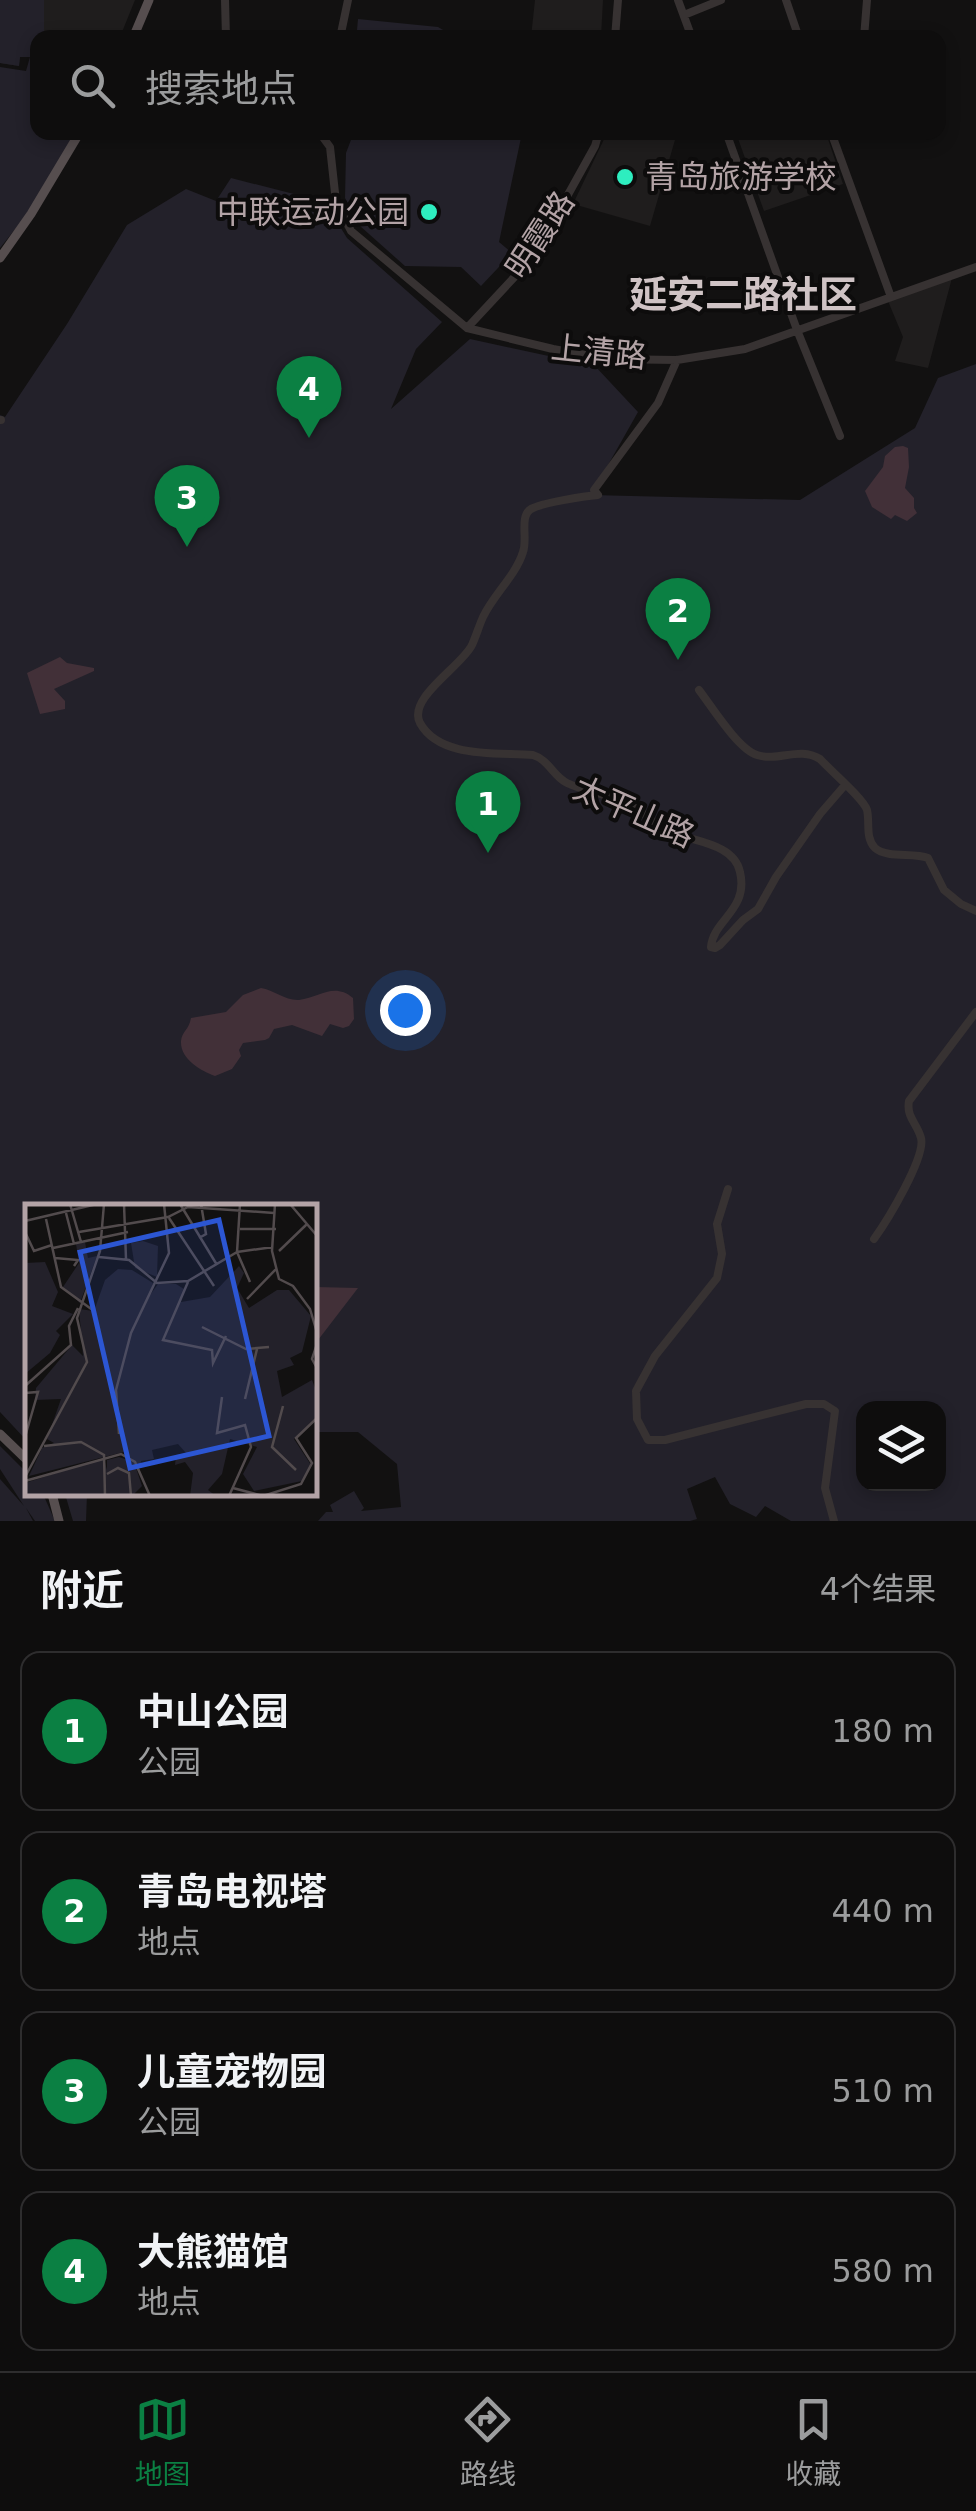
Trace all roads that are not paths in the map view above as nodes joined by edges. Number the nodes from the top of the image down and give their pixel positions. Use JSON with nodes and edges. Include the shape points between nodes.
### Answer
{"nodes":[{"id":1,"x":150,"y":0,"type":"edge"},
{"id":2,"x":225,"y":0,"type":"edge"},
{"id":3,"x":348,"y":0,"type":"edge"},
{"id":4,"x":618,"y":0,"type":"edge"},
{"id":5,"x":678,"y":0,"type":"edge"},
{"id":6,"x":721,"y":0,"type":"edge"},
{"id":7,"x":786,"y":0,"type":"edge"},
{"id":8,"x":866,"y":0,"type":"edge"},
{"id":9,"x":684,"y":14,"type":"junction"},
{"id":10,"x":137,"y":30,"type":"edge"},
{"id":11,"x":226,"y":30,"type":"edge"},
{"id":12,"x":342,"y":30,"type":"edge"},
{"id":13,"x":616,"y":30,"type":"edge"},
{"id":14,"x":689,"y":30,"type":"edge"},
{"id":15,"x":796,"y":30,"type":"edge"},
{"id":16,"x":864,"y":30,"type":"edge"},
{"id":17,"x":75,"y":140,"type":"edge"},
{"id":18,"x":324,"y":140,"type":"edge"},
{"id":19,"x":597,"y":140,"type":"edge"},
{"id":20,"x":729,"y":140,"type":"edge"},
{"id":21,"x":835,"y":140,"type":"edge"},
{"id":22,"x":0,"y":258,"type":"edge"},
{"id":23,"x":976,"y":267,"type":"edge"},
{"id":24,"x":890,"y":297,"type":"junction"},
{"id":25,"x":467,"y":328,"type":"junction"},
{"id":26,"x":797,"y":330,"type":"junction"},
{"id":27,"x":676,"y":360,"type":"junction"},
{"id":28,"x":840,"y":436,"type":"dead end"},
{"id":29,"x":699,"y":690,"type":"dead end"},
{"id":30,"x":845,"y":786,"type":"junction"},
{"id":31,"x":976,"y":911,"type":"edge"},
{"id":32,"x":976,"y":1012,"type":"edge"},
{"id":33,"x":728,"y":1190,"type":"dead end"},
{"id":34,"x":874,"y":1239,"type":"dead end"},
{"id":35,"x":0,"y":1434,"type":"edge"},
{"id":36,"x":25,"y":1457,"type":"edge"},
{"id":37,"x":52,"y":1496,"type":"edge"},
{"id":38,"x":58,"y":1521,"type":"edge"},
{"id":39,"x":834,"y":1521,"type":"edge"}],
"edges":[{"from":1,"to":10,"type":"main road"},
{"from":2,"to":11,"type":"street"},
{"from":3,"to":12,"type":"street"},
{"from":4,"to":13,"type":"street"},
{"from":5,"to":9,"type":"street"},
{"from":6,"to":9,"type":"street"},
{"from":7,"to":15,"type":"street"},
{"from":8,"to":16,"type":"street"},
{"from":9,"to":14,"type":"street"},
{"from":17,"to":22,"type":"main road"},
{"from":18,"to":25,"type":"street","name":"上清路","via":[[336,202],[350,230]]},
{"from":19,"to":25,"type":"street","name":"明霞路","via":[[534,256]]},
{"from":20,"to":26,"type":"street"},
{"from":21,"to":24,"type":"street"},
{"from":23,"to":24,"type":"street","name":"上清路"},
{"from":24,"to":26,"type":"street","name":"上清路"},
{"from":25,"to":27,"type":"street","name":"上清路","via":[[607,359]]},
{"from":26,"to":27,"type":"street","name":"上清路"},
{"from":26,"to":28,"type":"street"},
{"from":27,"to":30,"type":"street","name":"太平山路","via":[[658,403],[594,490],[598,496],[526,513],[522,558],[465,657],[420,702],[417,718],[454,748],[541,758],[565,782],[621,800],[672,832],[734,857],[740,896],[711,940],[715,948],[758,909]]},
{"from":29,"to":30,"type":"street","via":[[756,755],[812,754]]},
{"from":30,"to":31,"type":"street","via":[[864,804],[876,849],[928,858],[944,890]]},
{"from":32,"to":34,"type":"street","via":[[909,1101],[920,1158]]},
{"from":33,"to":39,"type":"street","via":[[717,1224],[717,1278],[655,1356],[636,1391],[637,1419],[648,1440],[666,1440],[824,1404],[835,1411],[825,1488]]},
{"from":35,"to":36,"type":"main road"},
{"from":37,"to":38,"type":"main road"}]}
